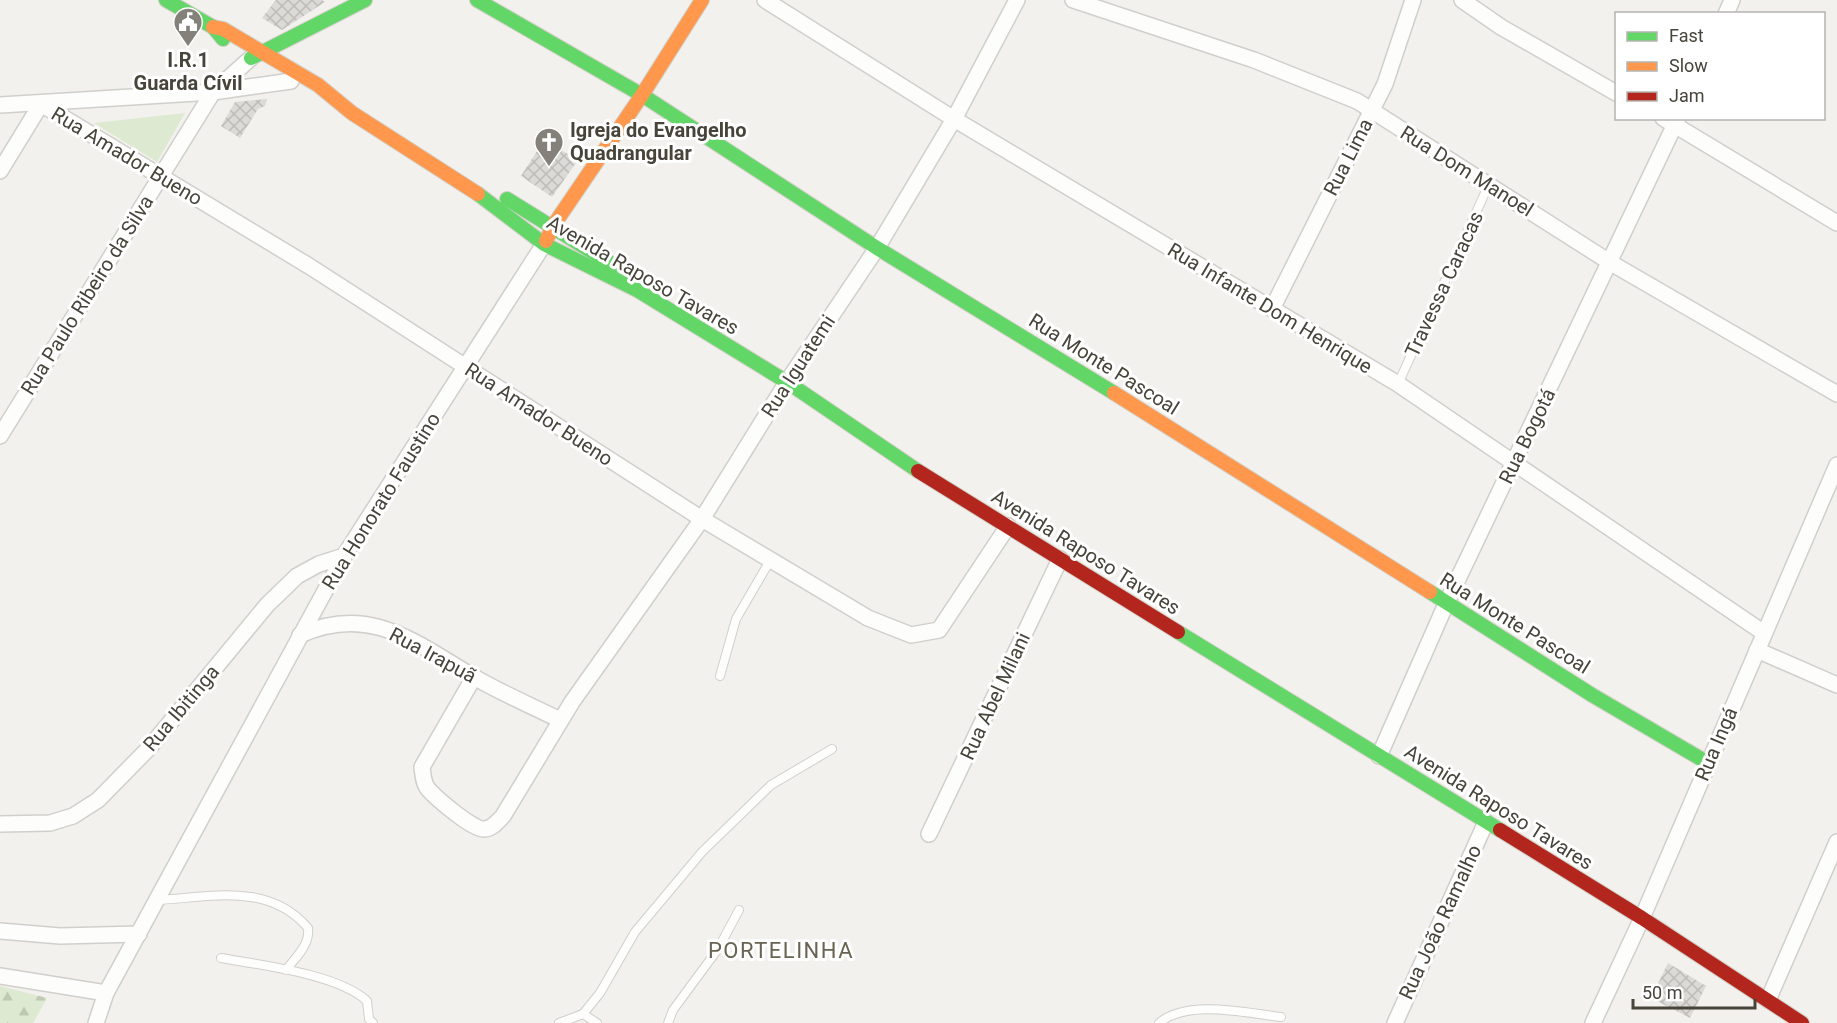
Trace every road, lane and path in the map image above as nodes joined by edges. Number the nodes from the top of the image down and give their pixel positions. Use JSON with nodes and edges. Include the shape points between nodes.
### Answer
{"nodes":[{"id":1,"x":166,"y":0,"type":"edge"},
{"id":2,"x":365,"y":0,"type":"edge"},
{"id":3,"x":477,"y":0,"type":"edge"},
{"id":4,"x":702,"y":0,"type":"edge"},
{"id":5,"x":765,"y":0,"type":"edge"},
{"id":6,"x":1017,"y":0,"type":"edge"},
{"id":7,"x":1073,"y":0,"type":"edge"},
{"id":8,"x":1413,"y":0,"type":"edge"},
{"id":9,"x":1462,"y":0,"type":"edge"},
{"id":10,"x":256,"y":55,"type":"junction"},
{"id":11,"x":291,"y":81,"type":"junction"},
{"id":12,"x":213,"y":92,"type":"junction"},
{"id":13,"x":1615,"y":92,"type":"edge"},
{"id":14,"x":642,"y":95,"type":"junction"},
{"id":15,"x":41,"y":104,"type":"junction"},
{"id":16,"x":0,"y":105,"type":"edge"},
{"id":17,"x":1371,"y":110,"type":"junction"},
{"id":18,"x":352,"y":113,"type":"junction"},
{"id":19,"x":954,"y":118,"type":"junction"},
{"id":20,"x":1672,"y":121,"type":"edge"},
{"id":21,"x":0,"y":171,"type":"edge"},
{"id":22,"x":160,"y":177,"type":"junction"},
{"id":23,"x":1489,"y":184,"type":"junction"},
{"id":24,"x":485,"y":198,"type":"junction"},
{"id":25,"x":1837,"y":223,"type":"edge"},
{"id":26,"x":553,"y":226,"type":"junction"},
{"id":27,"x":544,"y":243,"type":"junction"},
{"id":28,"x":877,"y":248,"type":"junction"},
{"id":29,"x":1611,"y":263,"type":"junction"},
{"id":30,"x":637,"y":290,"type":"junction"},
{"id":31,"x":1272,"y":309,"type":"junction"},
{"id":32,"x":466,"y":367,"type":"junction"},
{"id":33,"x":787,"y":382,"type":"junction"},
{"id":34,"x":1398,"y":384,"type":"junction"},
{"id":35,"x":1837,"y":394,"type":"edge"},
{"id":36,"x":0,"y":436,"type":"edge"},
{"id":37,"x":1514,"y":462,"type":"junction"},
{"id":38,"x":1837,"y":465,"type":"edge"},
{"id":39,"x":702,"y":519,"type":"junction"},
{"id":40,"x":1008,"y":526,"type":"junction"},
{"id":41,"x":344,"y":556,"type":"junction"},
{"id":42,"x":771,"y":559,"type":"junction"},
{"id":43,"x":1060,"y":559,"type":"junction"},
{"id":44,"x":1446,"y":604,"type":"junction"},
{"id":45,"x":1764,"y":633,"type":"junction"},
{"id":46,"x":300,"y":635,"type":"junction"},
{"id":47,"x":1757,"y":650,"type":"junction"},
{"id":48,"x":720,"y":676,"type":"dead end"},
{"id":49,"x":474,"y":677,"type":"junction"},
{"id":50,"x":1837,"y":684,"type":"edge"},
{"id":51,"x":560,"y":720,"type":"junction"},
{"id":52,"x":832,"y":749,"type":"dead end"},
{"id":53,"x":1379,"y":756,"type":"junction"},
{"id":54,"x":1708,"y":763,"type":"junction"},
{"id":55,"x":1486,"y":822,"type":"junction"},
{"id":56,"x":0,"y":824,"type":"edge"},
{"id":57,"x":929,"y":834,"type":"dead end"},
{"id":58,"x":1837,"y":842,"type":"edge"},
{"id":59,"x":158,"y":900,"type":"junction"},
{"id":60,"x":739,"y":910,"type":"dead end"},
{"id":61,"x":1642,"y":918,"type":"junction"},
{"id":62,"x":0,"y":931,"type":"edge"},
{"id":63,"x":139,"y":934,"type":"junction"},
{"id":64,"x":221,"y":958,"type":"dead end"},
{"id":65,"x":286,"y":970,"type":"junction"},
{"id":66,"x":0,"y":976,"type":"edge"},
{"id":67,"x":106,"y":993,"type":"junction"},
{"id":68,"x":1768,"y":1000,"type":"junction"},
{"id":69,"x":583,"y":1014,"type":"junction"},
{"id":70,"x":1281,"y":1017,"type":"dead end"},
{"id":71,"x":96,"y":1023,"type":"edge"},
{"id":72,"x":373,"y":1023,"type":"edge"},
{"id":73,"x":559,"y":1023,"type":"edge"},
{"id":74,"x":597,"y":1023,"type":"edge"},
{"id":75,"x":668,"y":1023,"type":"edge"},
{"id":76,"x":1159,"y":1023,"type":"edge"},
{"id":77,"x":1395,"y":1023,"type":"edge"},
{"id":78,"x":1593,"y":1023,"type":"edge"},
{"id":79,"x":1802,"y":1023,"type":"edge"}],
"edges":[{"from":1,"to":10,"type":"main road","name":"Avenida Raposo Tavares","via":[[223,29]]},
{"from":2,"to":10,"type":"main road"},
{"from":3,"to":14,"type":"main road","name":"Rua Monte Pascoal"},
{"from":4,"to":14,"type":"main road","name":"Rua Honorato Faustino"},
{"from":5,"to":19,"type":"street","name":"Rua Infante Dom Henrique"},
{"from":6,"to":19,"type":"street","name":"Rua Iguatemi"},
{"from":7,"to":17,"type":"street","name":"Rua Dom Manoel","via":[[1254,60]]},
{"from":8,"to":17,"type":"street","name":"Rua Lima","via":[[1385,84]]},
{"from":9,"to":13,"type":"street","via":[[1501,27]]},
{"from":10,"to":11,"type":"main road","name":"Avenida Raposo Tavares"},
{"from":10,"to":12,"type":"street","name":"Rua Paulo Ribeiro da Silva"},
{"from":10,"to":18,"type":"main road","name":"Avenida Raposo Tavares","via":[[318,85]]},
{"from":11,"to":12,"type":"street"},
{"from":11,"to":18,"type":"main road","name":"Avenida Raposo Tavares","via":[[320,100]]},
{"from":12,"to":15,"type":"street"},
{"from":12,"to":22,"type":"street","name":"Rua Paulo Ribeiro da Silva"},
{"from":14,"to":26,"type":"main road","name":"Rua Honorato Faustino"},
{"from":14,"to":28,"type":"main road","name":"Rua Monte Pascoal"},
{"from":15,"to":16,"type":"street"},
{"from":15,"to":21,"type":"street"},
{"from":15,"to":22,"type":"street","name":"Rua Amador Bueno"},
{"from":17,"to":23,"type":"street","name":"Rua Dom Manoel"},
{"from":17,"to":31,"type":"street","name":"Rua Lima"},
{"from":18,"to":24,"type":"main road","name":"Avenida Raposo Tavares"},
{"from":19,"to":28,"type":"street","name":"Rua Iguatemi"},
{"from":19,"to":31,"type":"street","name":"Rua Infante Dom Henrique"},
{"from":20,"to":25,"type":"street"},
{"from":20,"to":29,"type":"street","name":"Rua Bogotá"},
{"from":22,"to":32,"type":"street","name":"Rua Amador Bueno"},
{"from":22,"to":36,"type":"street","name":"Rua Paulo Ribeiro da Silva"},
{"from":23,"to":29,"type":"street","name":"Rua Dom Manoel"},
{"from":23,"to":34,"type":"lane","name":"Travessa Caracas"},
{"from":24,"to":26,"type":"main road","via":[[510,200]]},
{"from":24,"to":27,"type":"main road","name":"Avenida Raposo Tavares"},
{"from":26,"to":27,"type":"main road","name":"Rua Honorato Faustino"},
{"from":26,"to":30,"type":"main road","via":[[616,266]]},
{"from":27,"to":30,"type":"main road","name":"Avenida Raposo Tavares"},
{"from":27,"to":32,"type":"street","name":"Rua Honorato Faustino"},
{"from":28,"to":33,"type":"street","name":"Rua Iguatemi"},
{"from":28,"to":44,"type":"main road","name":"Rua Monte Pascoal","via":[[1070,365]]},
{"from":29,"to":35,"type":"street","name":"Rua Dom Manoel"},
{"from":29,"to":37,"type":"street","name":"Rua Bogotá"},
{"from":30,"to":33,"type":"main road","name":"Avenida Raposo Tavares"},
{"from":31,"to":34,"type":"street","name":"Rua Infante Dom Henrique"},
{"from":32,"to":39,"type":"street","name":"Rua Amador Bueno"},
{"from":32,"to":41,"type":"street","name":"Rua Honorato Faustino"},
{"from":33,"to":39,"type":"street","name":"Rua Iguatemi"},
{"from":33,"to":40,"type":"main road","name":"Avenida Raposo Tavares","via":[[924,475]]},
{"from":34,"to":37,"type":"street","name":"Rua Infante Dom Henrique"},
{"from":37,"to":44,"type":"street","name":"Rua Bogotá"},
{"from":37,"to":45,"type":"street","name":"Rua Infante Dom Henrique"},
{"from":38,"to":45,"type":"street","name":"Rua Ingá"},
{"from":39,"to":42,"type":"street","name":"Rua Amador Bueno"},
{"from":39,"to":51,"type":"street","name":"Rua Iguatemi"},
{"from":40,"to":42,"type":"street","name":"Rua Amador Bueno","via":[[939,630],[911,635],[868,618]]},
{"from":40,"to":43,"type":"main road","name":"Avenida Raposo Tavares"},
{"from":41,"to":46,"type":"street","name":"Rua Honorato Faustino"},
{"from":41,"to":56,"type":"street","name":"Rua Ibitinga","via":[[297,576],[267,604],[149,747],[98,800],[73,816],[50,823]]},
{"from":42,"to":48,"type":"lane","via":[[736,619]]},
{"from":43,"to":53,"type":"main road","name":"Avenida Raposo Tavares"},
{"from":43,"to":57,"type":"street","name":"Rua Abel Milani"},
{"from":44,"to":53,"type":"street","name":"Rua Bogotá"},
{"from":44,"to":54,"type":"main road","name":"Rua Monte Pascoal"},
{"from":45,"to":47,"type":"street","name":"Rua Ingá"},
{"from":46,"to":49,"type":"street","name":"Rua Irapuã","via":[[320,626],[365,622],[406,637]]},
{"from":46,"to":59,"type":"street","name":"Rua Honorato Faustino"},
{"from":47,"to":50,"type":"street"},
{"from":47,"to":54,"type":"street","name":"Rua Ingá"},
{"from":49,"to":51,"type":"street","name":"Rua Irapuã"},
{"from":49,"to":51,"type":"street","name":"Rua Iguatemi","via":[[422,767],[427,788],[473,827],[491,828],[503,816]]},
{"from":52,"to":69,"type":"lane","via":[[771,785],[702,852],[635,932],[600,993]]},
{"from":53,"to":55,"type":"main road","name":"Avenida Raposo Tavares"},
{"from":54,"to":61,"type":"street","name":"Rua Ingá"},
{"from":55,"to":61,"type":"main road","name":"Avenida Raposo Tavares"},
{"from":55,"to":77,"type":"street","name":"Rua João Ramalho"},
{"from":58,"to":68,"type":"street"},
{"from":59,"to":63,"type":"street","name":"Rua Honorato Faustino"},
{"from":59,"to":65,"type":"lane","via":[[243,894],[277,904],[308,928],[309,937]]},
{"from":60,"to":75,"type":"lane"},
{"from":61,"to":68,"type":"main road","name":"Avenida Raposo Tavares"},
{"from":61,"to":78,"type":"street","name":"Rua Ingá"},
{"from":62,"to":63,"type":"street","via":[[60,936]]},
{"from":63,"to":67,"type":"street","name":"Rua Honorato Faustino"},
{"from":64,"to":65,"type":"lane"},
{"from":65,"to":72,"type":"lane","via":[[355,990],[367,1001]]},
{"from":66,"to":67,"type":"street"},
{"from":67,"to":71,"type":"street","name":"Rua Honorato Faustino"},
{"from":68,"to":79,"type":"main road","name":"Avenida Raposo Tavares"},
{"from":69,"to":73,"type":"lane"},
{"from":69,"to":74,"type":"lane"},
{"from":70,"to":76,"type":"lane","via":[[1192,1009],[1175,1012]]}]}
